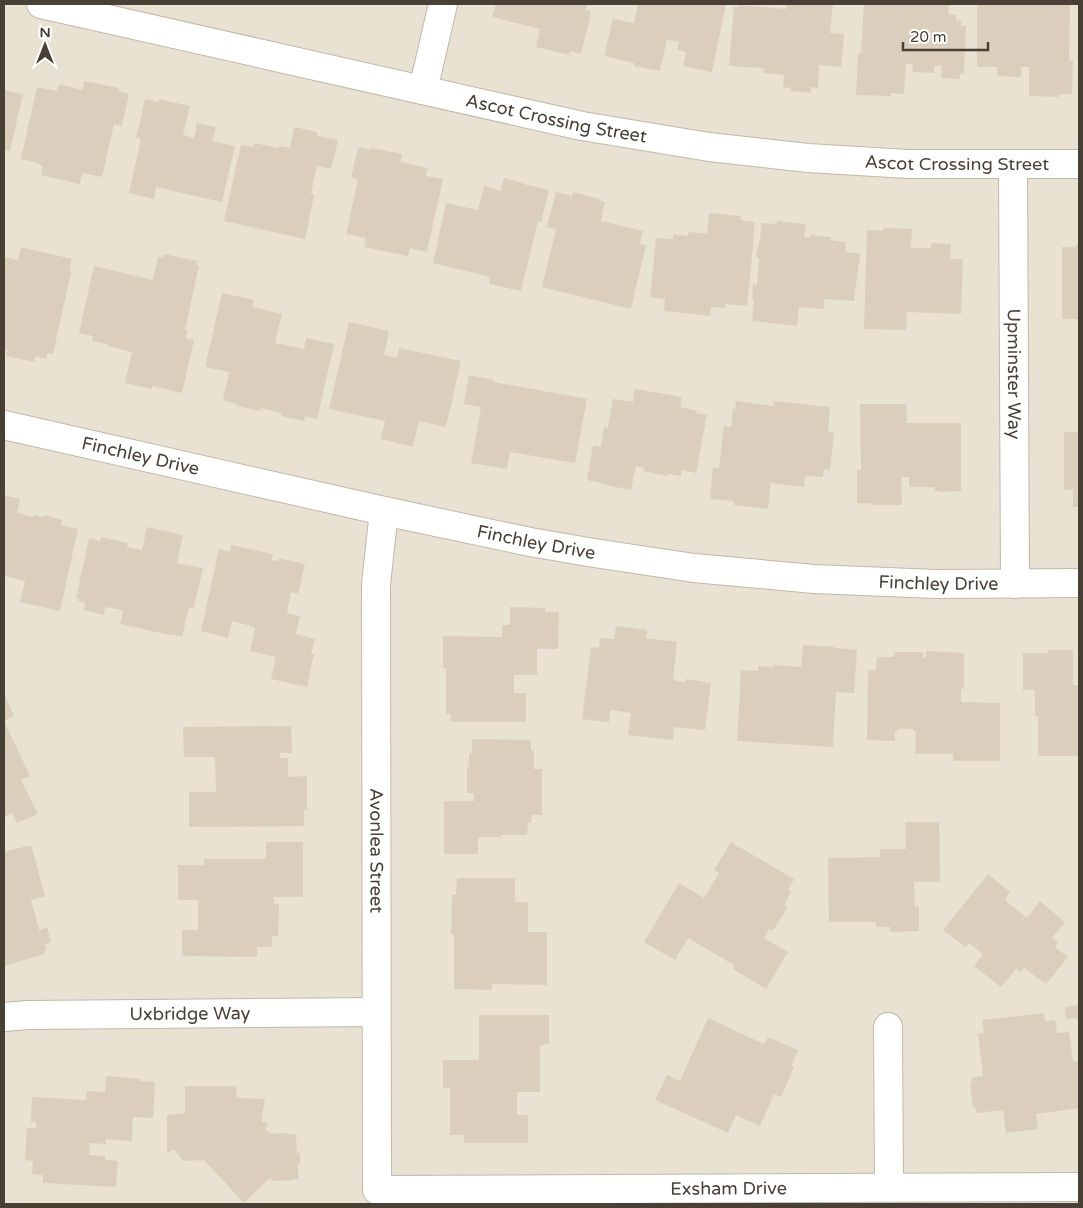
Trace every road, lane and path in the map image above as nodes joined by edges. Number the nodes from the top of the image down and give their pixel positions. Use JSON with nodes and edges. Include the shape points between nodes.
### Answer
{"nodes":[{"id":1,"x":41,"y":4,"type":"edge"},
{"id":2,"x":443,"y":4,"type":"edge"},
{"id":3,"x":423,"y":90,"type":"junction"},
{"id":4,"x":1079,"y":164,"type":"edge"},
{"id":5,"x":1013,"y":165,"type":"junction"},
{"id":6,"x":4,"y":424,"type":"edge"},
{"id":7,"x":384,"y":511,"type":"junction"},
{"id":8,"x":1079,"y":583,"type":"edge"},
{"id":9,"x":1014,"y":584,"type":"junction"},
{"id":10,"x":376,"y":1012,"type":"junction"},
{"id":11,"x":4,"y":1018,"type":"edge"},
{"id":12,"x":888,"y":1027,"type":"dead end"},
{"id":13,"x":1079,"y":1187,"type":"edge"},
{"id":14,"x":889,"y":1188,"type":"junction"},
{"id":15,"x":378,"y":1190,"type":"joint"}],
"edges":[{"from":1,"to":3,"type":"street","name":"Ascot Crossing Street"},
{"from":2,"to":3,"type":"street"},
{"from":3,"to":5,"type":"street","name":"Ascot Crossing Street","via":[[582,126],[709,147],[836,160]]},
{"from":4,"to":5,"type":"street","name":"Ascot Crossing Street"},
{"from":5,"to":9,"type":"street","name":"Upminster Way"},
{"from":6,"to":7,"type":"street","name":"Finchley Drive"},
{"from":7,"to":9,"type":"street","name":"Finchley Drive","via":[[594,554],[694,568],[814,579]]},
{"from":7,"to":10,"type":"street","name":"Avonlea Street","via":[[376,584]]},
{"from":8,"to":9,"type":"street","name":"Finchley Drive"},
{"from":10,"to":11,"type":"street","name":"Uxbridge Way","via":[[28,1014]]},
{"from":10,"to":15,"type":"street","name":"Avonlea Street"},
{"from":12,"to":14,"type":"street"},
{"from":13,"to":14,"type":"street","name":"Exsham Drive"},
{"from":14,"to":15,"type":"street","name":"Exsham Drive"}]}
